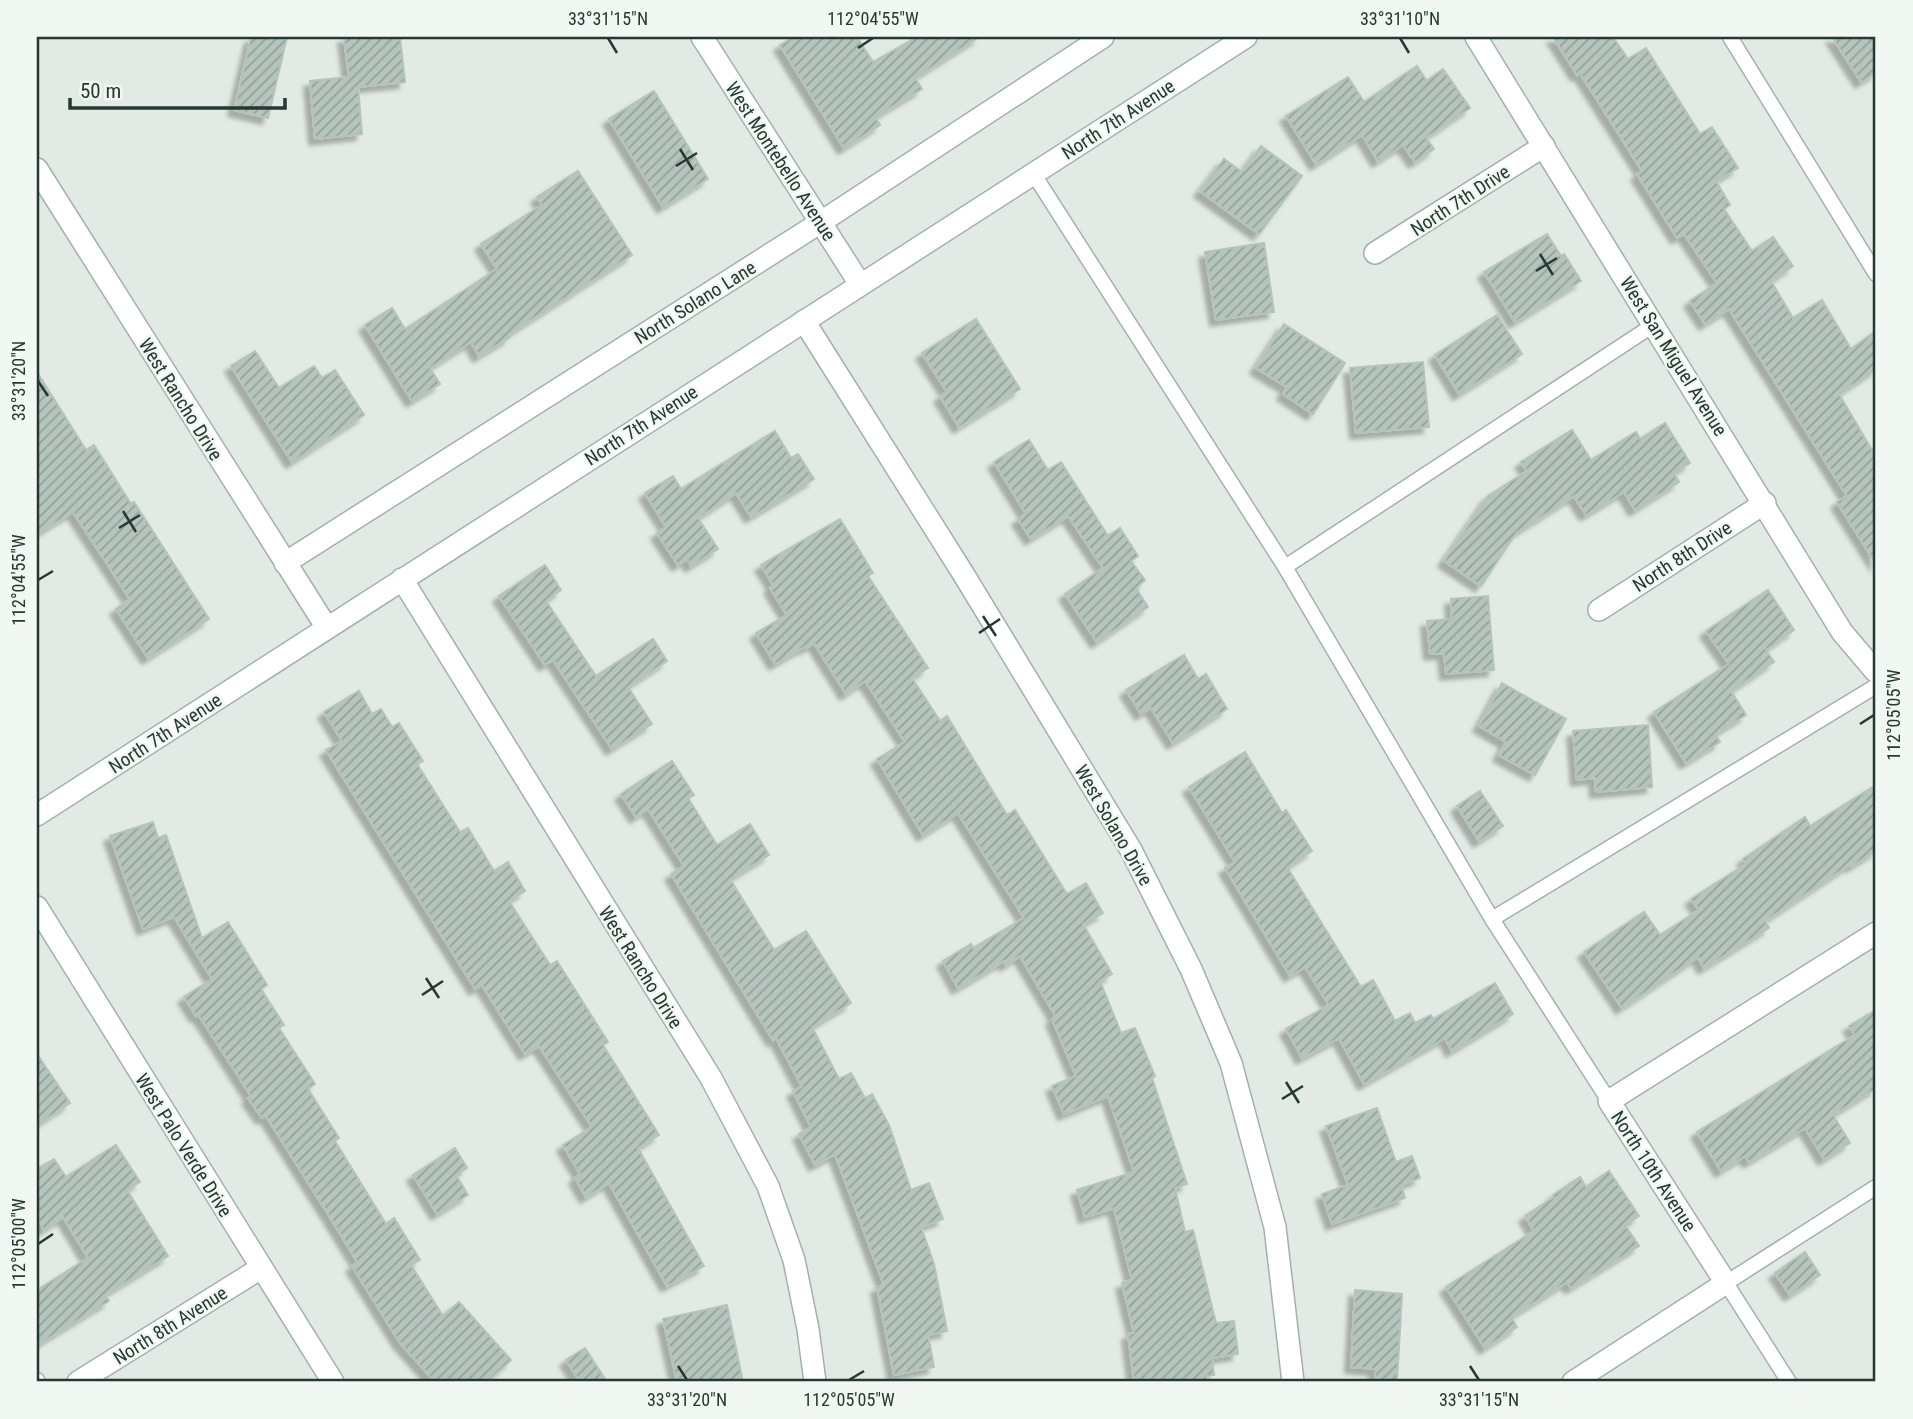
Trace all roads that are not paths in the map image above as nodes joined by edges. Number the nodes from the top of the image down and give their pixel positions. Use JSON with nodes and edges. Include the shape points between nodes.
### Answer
{"nodes":[{"id":1,"x":702,"y":37,"type":"edge"},
{"id":2,"x":1103,"y":37,"type":"edge"},
{"id":3,"x":1246,"y":37,"type":"edge"},
{"id":4,"x":1476,"y":37,"type":"edge"},
{"id":5,"x":1730,"y":37,"type":"edge"},
{"id":6,"x":1544,"y":146,"type":"junction"},
{"id":7,"x":37,"y":169,"type":"edge"},
{"id":8,"x":1032,"y":173,"type":"junction"},
{"id":9,"x":821,"y":222,"type":"junction"},
{"id":10,"x":1376,"y":254,"type":"dead end"},
{"id":11,"x":1876,"y":274,"type":"edge"},
{"id":12,"x":860,"y":284,"type":"junction"},
{"id":13,"x":804,"y":321,"type":"junction"},
{"id":14,"x":1655,"y":324,"type":"junction"},
{"id":15,"x":1765,"y":503,"type":"junction"},
{"id":16,"x":285,"y":563,"type":"junction"},
{"id":17,"x":1285,"y":567,"type":"junction"},
{"id":18,"x":402,"y":579,"type":"junction"},
{"id":19,"x":1599,"y":610,"type":"dead end"},
{"id":20,"x":327,"y":628,"type":"junction"},
{"id":21,"x":1876,"y":672,"type":"edge"},
{"id":22,"x":1876,"y":686,"type":"edge"},
{"id":23,"x":37,"y":815,"type":"edge"},
{"id":24,"x":37,"y":907,"type":"edge"},
{"id":25,"x":1492,"y":919,"type":"junction"},
{"id":26,"x":1876,"y":933,"type":"edge"},
{"id":27,"x":1609,"y":1101,"type":"junction"},
{"id":28,"x":1876,"y":1188,"type":"edge"},
{"id":29,"x":261,"y":1268,"type":"junction"},
{"id":30,"x":1726,"y":1283,"type":"junction"},
{"id":31,"x":78,"y":1382,"type":"edge"},
{"id":32,"x":333,"y":1382,"type":"edge"},
{"id":33,"x":815,"y":1382,"type":"edge"},
{"id":34,"x":1293,"y":1382,"type":"edge"},
{"id":35,"x":1573,"y":1382,"type":"edge"},
{"id":36,"x":1789,"y":1382,"type":"edge"}],
"edges":[{"from":1,"to":9,"type":"street","name":"West Montebello Avenue"},
{"from":2,"to":9,"type":"street","name":"North Solano Lane"},
{"from":3,"to":8,"type":"street","name":"North 7th Avenue"},
{"from":4,"to":6,"type":"street","name":"West San Miguel Avenue"},
{"from":5,"to":11,"type":"lane"},
{"from":6,"to":10,"type":"street","name":"North 7th Drive"},
{"from":6,"to":14,"type":"street","name":"West San Miguel Avenue"},
{"from":7,"to":16,"type":"street","name":"West Rancho Drive"},
{"from":8,"to":12,"type":"street","name":"North 7th Avenue"},
{"from":8,"to":17,"type":"lane"},
{"from":9,"to":12,"type":"street","name":"West Montebello Avenue"},
{"from":9,"to":16,"type":"street","name":"North Solano Lane"},
{"from":12,"to":13,"type":"street","name":"North 7th Avenue"},
{"from":13,"to":18,"type":"street","name":"North 7th Avenue"},
{"from":13,"to":34,"type":"street","name":"West Solano Drive","via":[[1132,850],[1192,970],[1231,1063],[1275,1227]]},
{"from":14,"to":15,"type":"street","name":"West San Miguel Avenue"},
{"from":14,"to":17,"type":"lane"},
{"from":15,"to":19,"type":"street","name":"North 8th Drive"},
{"from":15,"to":21,"type":"street","name":"West San Miguel Avenue","via":[[1842,632]]},
{"from":16,"to":20,"type":"street","name":"West Rancho Drive"},
{"from":17,"to":25,"type":"lane"},
{"from":18,"to":20,"type":"street","name":"North 7th Avenue"},
{"from":18,"to":33,"type":"street","name":"West Rancho Drive","via":[[711,1078],[768,1186],[794,1260]]},
{"from":20,"to":23,"type":"street","name":"North 7th Avenue"},
{"from":22,"to":25,"type":"lane"},
{"from":24,"to":29,"type":"street","name":"West Palo Verde Drive"},
{"from":25,"to":27,"type":"lane"},
{"from":26,"to":27,"type":"street","name":"North 10th Avenue"},
{"from":27,"to":30,"type":"street","name":"North 10th Avenue"},
{"from":28,"to":30,"type":"lane"},
{"from":29,"to":31,"type":"street","name":"North 8th Avenue"},
{"from":29,"to":32,"type":"street","name":"West Palo Verde Drive"},
{"from":30,"to":35,"type":"street"},
{"from":30,"to":36,"type":"lane"}]}
